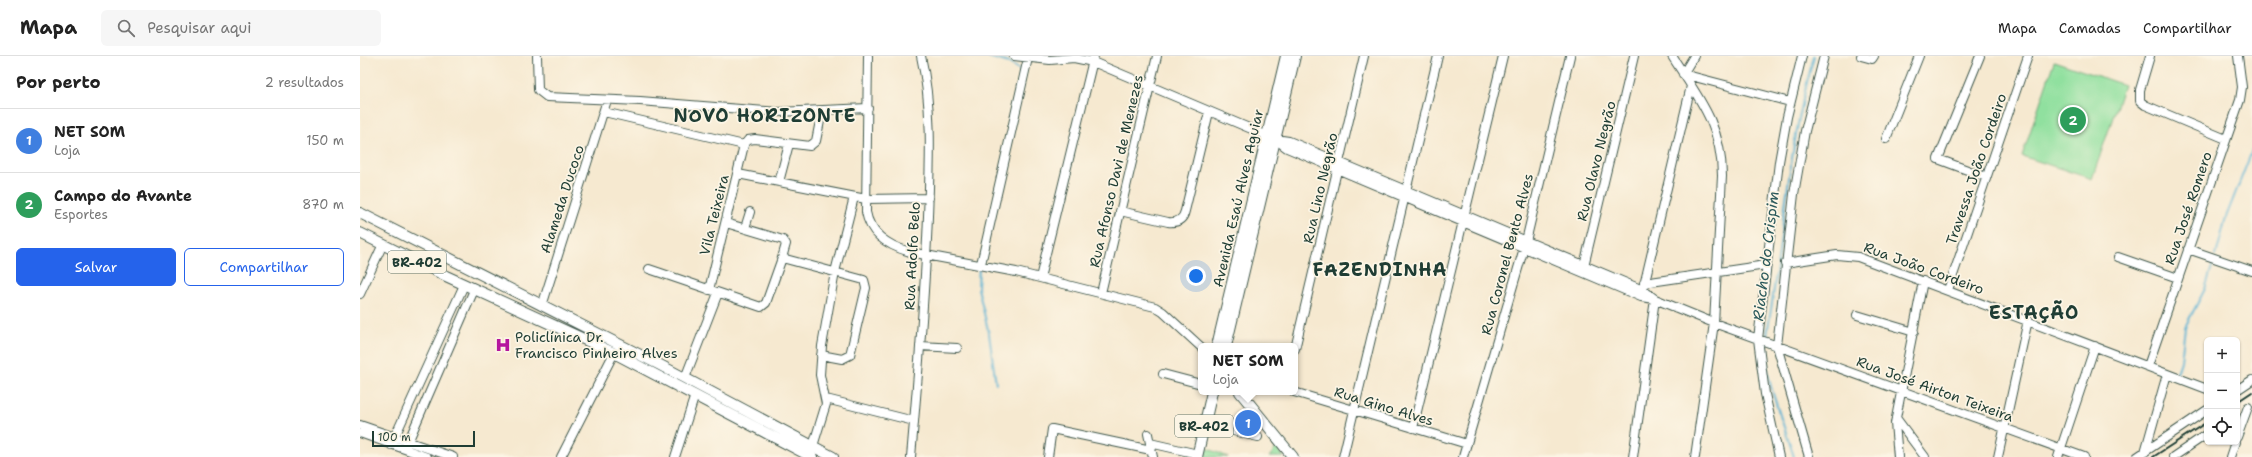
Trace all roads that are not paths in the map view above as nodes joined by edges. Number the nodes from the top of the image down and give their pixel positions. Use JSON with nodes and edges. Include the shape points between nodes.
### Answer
{"nodes":[{"id":1,"x":537,"y":56,"type":"edge"},
{"id":2,"x":868,"y":56,"type":"edge"},
{"id":3,"x":921,"y":56,"type":"edge"},
{"id":4,"x":1014,"y":56,"type":"edge"},
{"id":5,"x":1157,"y":56,"type":"edge"},
{"id":6,"x":1286,"y":56,"type":"edge"},
{"id":7,"x":1295,"y":56,"type":"edge"},
{"id":8,"x":1364,"y":56,"type":"edge"},
{"id":9,"x":1438,"y":56,"type":"edge"},
{"id":10,"x":1503,"y":56,"type":"edge"},
{"id":11,"x":1570,"y":56,"type":"edge"},
{"id":12,"x":1634,"y":56,"type":"edge"},
{"id":13,"x":1672,"y":56,"type":"edge"},
{"id":14,"x":1694,"y":56,"type":"edge"},
{"id":15,"x":1802,"y":56,"type":"edge"},
{"id":16,"x":1824,"y":56,"type":"edge"},
{"id":17,"x":1861,"y":56,"type":"edge"},
{"id":18,"x":1874,"y":56,"type":"edge"},
{"id":19,"x":1919,"y":56,"type":"edge"},
{"id":20,"x":1980,"y":56,"type":"edge"},
{"id":21,"x":2028,"y":56,"type":"edge"},
{"id":22,"x":2149,"y":56,"type":"edge"},
{"id":23,"x":2238,"y":56,"type":"edge"},
{"id":24,"x":1028,"y":58,"type":"junction"},
{"id":25,"x":1050,"y":58,"type":"edge"},
{"id":26,"x":1093,"y":59,"type":"edge"},
{"id":27,"x":1683,"y":74,"type":"junction"},
{"id":28,"x":1150,"y":86,"type":"junction"},
{"id":29,"x":1691,"y":86,"type":"junction"},
{"id":30,"x":607,"y":100,"type":"junction"},
{"id":31,"x":1790,"y":102,"type":"junction"},
{"id":32,"x":868,"y":108,"type":"junction"},
{"id":33,"x":822,"y":111,"type":"junction"},
{"id":34,"x":604,"y":112,"type":"junction"},
{"id":35,"x":1210,"y":112,"type":"junction"},
{"id":36,"x":1271,"y":137,"type":"junction"},
{"id":37,"x":1886,"y":139,"type":"dead end"},
{"id":38,"x":2226,"y":139,"type":"junction"},
{"id":39,"x":789,"y":144,"type":"junction"},
{"id":40,"x":744,"y":145,"type":"junction"},
{"id":41,"x":1339,"y":166,"type":"junction"},
{"id":42,"x":738,"y":174,"type":"junction"},
{"id":43,"x":1986,"y":177,"type":"junction"},
{"id":44,"x":779,"y":182,"type":"junction"},
{"id":45,"x":1406,"y":194,"type":"junction"},
{"id":46,"x":854,"y":197,"type":"junction"},
{"id":47,"x":929,"y":198,"type":"junction"},
{"id":48,"x":866,"y":199,"type":"junction"},
{"id":49,"x":1120,"y":211,"type":"junction"},
{"id":50,"x":750,"y":212,"type":"dead end"},
{"id":51,"x":360,"y":214,"type":"edge"},
{"id":52,"x":1464,"y":219,"type":"junction"},
{"id":53,"x":726,"y":223,"type":"junction"},
{"id":54,"x":745,"y":228,"type":"junction"},
{"id":55,"x":360,"y":233,"type":"edge"},
{"id":56,"x":383,"y":244,"type":"junction"},
{"id":57,"x":1525,"y":244,"type":"junction"},
{"id":58,"x":1245,"y":248,"type":"junction"},
{"id":59,"x":2188,"y":249,"type":"junction"},
{"id":60,"x":927,"y":256,"type":"junction"},
{"id":61,"x":2118,"y":257,"type":"dead end"},
{"id":62,"x":782,"y":258,"type":"junction"},
{"id":63,"x":1785,"y":263,"type":"junction"},
{"id":64,"x":981,"y":264,"type":"junction"},
{"id":65,"x":1766,"y":265,"type":"junction"},
{"id":66,"x":649,"y":269,"type":"dead end"},
{"id":67,"x":1583,"y":269,"type":"junction"},
{"id":68,"x":835,"y":272,"type":"junction"},
{"id":69,"x":2252,"y":272,"type":"edge"},
{"id":70,"x":1716,"y":273,"type":"junction"},
{"id":71,"x":1040,"y":278,"type":"junction"},
{"id":72,"x":2178,"y":278,"type":"junction"},
{"id":73,"x":1924,"y":281,"type":"junction"},
{"id":74,"x":464,"y":285,"type":"junction"},
{"id":75,"x":474,"y":290,"type":"junction"},
{"id":76,"x":709,"y":290,"type":"junction"},
{"id":77,"x":1643,"y":290,"type":"junction"},
{"id":78,"x":1948,"y":290,"type":"junction"},
{"id":79,"x":718,"y":293,"type":"junction"},
{"id":80,"x":1101,"y":293,"type":"junction"},
{"id":81,"x":360,"y":294,"type":"edge"},
{"id":82,"x":1655,"y":299,"type":"junction"},
{"id":83,"x":542,"y":306,"type":"junction"},
{"id":84,"x":1857,"y":315,"type":"dead end"},
{"id":85,"x":2028,"y":320,"type":"junction"},
{"id":86,"x":1714,"y":323,"type":"junction"},
{"id":87,"x":1914,"y":332,"type":"junction"},
{"id":88,"x":1758,"y":339,"type":"junction"},
{"id":89,"x":1218,"y":343,"type":"edge"},
{"id":90,"x":1227,"y":343,"type":"edge"},
{"id":91,"x":1296,"y":343,"type":"edge"},
{"id":92,"x":1198,"y":344,"type":"edge"},
{"id":93,"x":920,"y":346,"type":"junction"},
{"id":94,"x":1777,"y":346,"type":"junction"},
{"id":95,"x":2095,"y":346,"type":"junction"},
{"id":96,"x":957,"y":348,"type":"dead end"},
{"id":97,"x":614,"y":353,"type":"junction"},
{"id":98,"x":821,"y":356,"type":"junction"},
{"id":99,"x":2148,"y":366,"type":"junction"},
{"id":100,"x":1163,"y":374,"type":"dead end"},
{"id":101,"x":2168,"y":374,"type":"junction"},
{"id":102,"x":685,"y":378,"type":"junction"},
{"id":103,"x":2252,"y":380,"type":"edge"},
{"id":104,"x":1198,"y":383,"type":"edge"},
{"id":105,"x":2204,"y":388,"type":"edge"},
{"id":106,"x":2240,"y":388,"type":"edge"},
{"id":107,"x":1903,"y":390,"type":"junction"},
{"id":108,"x":1298,"y":393,"type":"edge"},
{"id":109,"x":695,"y":395,"type":"junction"},
{"id":110,"x":1212,"y":395,"type":"edge"},
{"id":111,"x":1242,"y":395,"type":"edge"},
{"id":112,"x":826,"y":399,"type":"junction"},
{"id":113,"x":2251,"y":407,"type":"edge"},
{"id":114,"x":1354,"y":410,"type":"junction"},
{"id":115,"x":2204,"y":412,"type":"edge"},
{"id":116,"x":2240,"y":412,"type":"edge"},
{"id":117,"x":1896,"y":418,"type":"junction"},
{"id":118,"x":914,"y":422,"type":"junction"},
{"id":119,"x":1205,"y":424,"type":"junction"},
{"id":120,"x":360,"y":425,"type":"edge"},
{"id":121,"x":1413,"y":428,"type":"junction"},
{"id":122,"x":2005,"y":428,"type":"junction"},
{"id":123,"x":2240,"y":431,"type":"edge"},
{"id":124,"x":360,"y":433,"type":"edge"},
{"id":125,"x":1148,"y":434,"type":"dead end"},
{"id":126,"x":2204,"y":436,"type":"edge"},
{"id":127,"x":1258,"y":437,"type":"dead end"},
{"id":128,"x":393,"y":441,"type":"junction"},
{"id":129,"x":1467,"y":444,"type":"junction"},
{"id":130,"x":2234,"y":445,"type":"edge"},
{"id":131,"x":407,"y":446,"type":"junction"},
{"id":132,"x":813,"y":446,"type":"junction"},
{"id":133,"x":2059,"y":448,"type":"junction"},
{"id":134,"x":1151,"y":450,"type":"edge"},
{"id":135,"x":2145,"y":452,"type":"junction"},
{"id":136,"x":1197,"y":455,"type":"edge"},
{"id":137,"x":427,"y":457,"type":"edge"},
{"id":138,"x":453,"y":457,"type":"edge"},
{"id":139,"x":561,"y":457,"type":"edge"},
{"id":140,"x":675,"y":457,"type":"edge"},
{"id":141,"x":812,"y":457,"type":"edge"},
{"id":142,"x":833,"y":457,"type":"edge"},
{"id":143,"x":911,"y":457,"type":"edge"},
{"id":144,"x":1048,"y":457,"type":"edge"},
{"id":145,"x":1293,"y":457,"type":"edge"},
{"id":146,"x":1343,"y":457,"type":"edge"},
{"id":147,"x":1463,"y":457,"type":"edge"},
{"id":148,"x":1633,"y":457,"type":"edge"},
{"id":149,"x":1695,"y":457,"type":"edge"},
{"id":150,"x":1779,"y":457,"type":"edge"},
{"id":151,"x":1809,"y":457,"type":"edge"},
{"id":152,"x":1898,"y":457,"type":"edge"},
{"id":153,"x":1925,"y":457,"type":"edge"},
{"id":154,"x":1998,"y":457,"type":"edge"},
{"id":155,"x":2058,"y":457,"type":"edge"},
{"id":156,"x":2084,"y":457,"type":"edge"},
{"id":157,"x":2137,"y":457,"type":"edge"},
{"id":158,"x":2173,"y":457,"type":"edge"},
{"id":159,"x":2230,"y":457,"type":"edge"}],
"edges":[{"from":1,"to":30,"type":"street","via":[[537,87],[543,96]]},
{"from":2,"to":32,"type":"street"},
{"from":3,"to":47,"type":"street","name":"Rua Adolfo Belo","via":[[931,122]]},
{"from":4,"to":24,"type":"street","name":"Rua José Airton Teixeira"},
{"from":5,"to":28,"type":"street","name":"Rua Afonso Davi de Menezes"},
{"from":6,"to":36,"type":"main road","name":"Avenida Esaú Alves Aguiar"},
{"from":7,"to":36,"type":"main road","name":"Avenida Esaú Alves Aguiar"},
{"from":8,"to":41,"type":"street","name":"Rua Lino Negrão"},
{"from":9,"to":45,"type":"street"},
{"from":10,"to":52,"type":"street"},
{"from":11,"to":57,"type":"street","name":"Rua Coronel Bento Alves"},
{"from":12,"to":67,"type":"street","name":"Rua Olavo Negrão"},
{"from":13,"to":27,"type":"street"},
{"from":14,"to":27,"type":"street"},
{"from":15,"to":31,"type":"street"},
{"from":16,"to":63,"type":"street","via":[[1805,131]]},
{"from":17,"to":18,"type":"street","via":[[1872,59]]},
{"from":19,"to":37,"type":"street"},
{"from":20,"to":43,"type":"street","via":[[1938,159]]},
{"from":21,"to":43,"type":"street","name":"Travessa João Cordeiro"},
{"from":22,"to":38,"type":"street","via":[[2140,90],[2140,101]]},
{"from":23,"to":38,"type":"street","name":"Rua José Romero","via":[[2242,91]]},
{"from":24,"to":25,"type":"street","name":"Rua José Airton Teixeira"},
{"from":24,"to":64,"type":"street"},
{"from":25,"to":26,"type":"street","name":"Rua José Airton Teixeira"},
{"from":26,"to":28,"type":"street","name":"Rua José Airton Teixeira"},
{"from":26,"to":71,"type":"street"},
{"from":27,"to":29,"type":"street"},
{"from":27,"to":31,"type":"street"},
{"from":28,"to":35,"type":"street","name":"Rua José Airton Teixeira"},
{"from":28,"to":49,"type":"street","name":"Rua Afonso Davi de Menezes"},
{"from":29,"to":70,"type":"street","via":[[1712,122],[1721,154]]},
{"from":29,"to":77,"type":"street"},
{"from":30,"to":33,"type":"street","via":[[761,111]]},
{"from":30,"to":34,"type":"street","name":"Alameda Ducoco"},
{"from":31,"to":65,"type":"street","via":[[1778,169]]},
{"from":32,"to":33,"type":"street"},
{"from":32,"to":48,"type":"street"},
{"from":33,"to":39,"type":"street","via":[[813,145]]},
{"from":34,"to":40,"type":"street"},
{"from":34,"to":83,"type":"street","name":"Alameda Ducoco"},
{"from":35,"to":36,"type":"street","name":"Rua José Airton Teixeira"},
{"from":35,"to":49,"type":"street","via":[[1181,220],[1176,223],[1168,222]]},
{"from":36,"to":41,"type":"street","name":"Rua José Airton Teixeira","via":[[1287,148]]},
{"from":36,"to":58,"type":"main road","name":"Avenida Esaú Alves Aguiar"},
{"from":38,"to":59,"type":"street","name":"Rua José Romero"},
{"from":39,"to":40,"type":"street","via":[[752,139]]},
{"from":39,"to":44,"type":"street"},
{"from":40,"to":42,"type":"street","name":"Vila Teixeira"},
{"from":41,"to":45,"type":"street","name":"Rua José Airton Teixeira"},
{"from":41,"to":91,"type":"street","name":"Rua Lino Negrão"},
{"from":42,"to":44,"type":"street"},
{"from":42,"to":53,"type":"street","name":"Vila Teixeira"},
{"from":43,"to":78,"type":"street","name":"Travessa João Cordeiro"},
{"from":44,"to":46,"type":"street"},
{"from":45,"to":52,"type":"street","name":"Rua José Airton Teixeira"},
{"from":45,"to":114,"type":"street"},
{"from":46,"to":48,"type":"street"},
{"from":46,"to":68,"type":"street"},
{"from":47,"to":48,"type":"street"},
{"from":47,"to":60,"type":"street","name":"Rua Adolfo Belo"},
{"from":48,"to":60,"type":"street","via":[[868,219],[877,235],[902,250]]},
{"from":49,"to":80,"type":"street","name":"Rua Afonso Davi de Menezes"},
{"from":50,"to":54,"type":"street"},
{"from":51,"to":83,"type":"main road","number":"BR-402"},
{"from":52,"to":57,"type":"street","name":"Rua José Airton Teixeira"},
{"from":52,"to":121,"type":"street"},
{"from":53,"to":54,"type":"street"},
{"from":53,"to":76,"type":"street","name":"Vila Teixeira"},
{"from":54,"to":62,"type":"street","via":[[783,240],[786,244]]},
{"from":55,"to":56,"type":"main road","number":"BR-402"},
{"from":56,"to":74,"type":"main road","number":"BR-402"},
{"from":56,"to":81,"type":"street"},
{"from":57,"to":67,"type":"street","name":"Rua José Airton Teixeira"},
{"from":57,"to":129,"type":"street","name":"Rua Coronel Bento Alves"},
{"from":58,"to":89,"type":"main road","name":"Avenida Esaú Alves Aguiar"},
{"from":58,"to":90,"type":"main road","name":"Avenida Esaú Alves Aguiar"},
{"from":59,"to":69,"type":"street"},
{"from":59,"to":72,"type":"street","name":"Rua José Romero"},
{"from":60,"to":64,"type":"street"},
{"from":60,"to":93,"type":"street","name":"Rua Adolfo Belo"},
{"from":61,"to":72,"type":"street"},
{"from":62,"to":68,"type":"street"},
{"from":62,"to":79,"type":"street","via":[[764,307]]},
{"from":63,"to":73,"type":"street","name":"Rua João Cordeiro","via":[[1851,255]]},
{"from":63,"to":94,"type":"street"},
{"from":64,"to":71,"type":"street"},
{"from":65,"to":70,"type":"street"},
{"from":65,"to":88,"type":"street"},
{"from":66,"to":76,"type":"street"},
{"from":67,"to":77,"type":"street","name":"Rua José Airton Teixeira"},
{"from":68,"to":98,"type":"street"},
{"from":68,"to":98,"type":"street","via":[[862,279],[866,283],[850,355],[842,359]]},
{"from":70,"to":77,"type":"street"},
{"from":70,"to":86,"type":"street"},
{"from":71,"to":80,"type":"street"},
{"from":72,"to":99,"type":"street","name":"Rua José Romero"},
{"from":73,"to":78,"type":"street","name":"Rua João Cordeiro"},
{"from":73,"to":87,"type":"street"},
{"from":74,"to":75,"type":"main road","number":"BR-402"},
{"from":74,"to":128,"type":"street"},
{"from":75,"to":97,"type":"main road","number":"BR-402"},
{"from":75,"to":131,"type":"street"},
{"from":76,"to":79,"type":"street"},
{"from":77,"to":82,"type":"street","name":"Rua José Airton Teixeira"},
{"from":78,"to":85,"type":"street","name":"Rua João Cordeiro"},
{"from":79,"to":102,"type":"street"},
{"from":80,"to":92,"type":"street","via":[[1159,309]]},
{"from":82,"to":86,"type":"street","name":"Rua José Airton Teixeira"},
{"from":82,"to":148,"type":"street"},
{"from":83,"to":102,"type":"main road","number":"BR-402"},
{"from":84,"to":87,"type":"street"},
{"from":85,"to":95,"type":"street","name":"Rua João Cordeiro"},
{"from":85,"to":122,"type":"street"},
{"from":86,"to":88,"type":"street","name":"Rua José Airton Teixeira"},
{"from":86,"to":149,"type":"street"},
{"from":87,"to":107,"type":"street"},
{"from":88,"to":94,"type":"street","name":"Rua José Airton Teixeira"},
{"from":88,"to":150,"type":"street","via":[[1764,388]]},
{"from":93,"to":96,"type":"street"},
{"from":93,"to":118,"type":"street","name":"Rua Adolfo Belo"},
{"from":94,"to":107,"type":"street","name":"Rua José Airton Teixeira"},
{"from":94,"to":151,"type":"street"},
{"from":95,"to":99,"type":"street","name":"Rua João Cordeiro"},
{"from":95,"to":133,"type":"street"},
{"from":97,"to":109,"type":"main road","number":"BR-402"},
{"from":97,"to":139,"type":"street"},
{"from":98,"to":112,"type":"street","via":[[820,375]]},
{"from":99,"to":101,"type":"street","name":"Rua João Cordeiro"},
{"from":100,"to":104,"type":"street"},
{"from":101,"to":105,"type":"street","name":"Rua João Cordeiro"},
{"from":101,"to":135,"type":"street"},
{"from":102,"to":132,"type":"main road","number":"BR-402"},
{"from":103,"to":106,"type":"street"},
{"from":107,"to":117,"type":"street"},
{"from":107,"to":122,"type":"street","name":"Rua José Airton Teixeira"},
{"from":108,"to":114,"type":"street","name":"Rua Gino Alves"},
{"from":109,"to":140,"type":"street"},
{"from":109,"to":141,"type":"main road","number":"BR-402"},
{"from":110,"to":119,"type":"main road","number":"BR-402"},
{"from":111,"to":145,"type":"main road","number":"BR-402"},
{"from":112,"to":118,"type":"street"},
{"from":112,"to":132,"type":"street","via":[[824,414]]},
{"from":113,"to":116,"type":"street"},
{"from":113,"to":123,"type":"street"},
{"from":114,"to":121,"type":"street","name":"Rua Gino Alves"},
{"from":114,"to":146,"type":"street"},
{"from":115,"to":135,"type":"street"},
{"from":117,"to":152,"type":"street"},
{"from":117,"to":153,"type":"street"},
{"from":118,"to":143,"type":"street","name":"Rua Adolfo Belo"},
{"from":119,"to":127,"type":"street"},
{"from":119,"to":136,"type":"main road","number":"BR-402"},
{"from":120,"to":128,"type":"street"},
{"from":121,"to":129,"type":"street","name":"Rua Gino Alves"},
{"from":122,"to":133,"type":"street","name":"Rua José Airton Teixeira"},
{"from":122,"to":154,"type":"street"},
{"from":124,"to":128,"type":"street"},
{"from":125,"to":134,"type":"street"},
{"from":126,"to":158,"type":"street"},
{"from":128,"to":131,"type":"street"},
{"from":129,"to":147,"type":"street","name":"Rua Coronel Bento Alves"},
{"from":130,"to":159,"type":"street"},
{"from":131,"to":137,"type":"street"},
{"from":131,"to":138,"type":"street"},
{"from":132,"to":142,"type":"main road","number":"BR-402"},
{"from":133,"to":155,"type":"street"},
{"from":133,"to":156,"type":"street","name":"Rua José Airton Teixeira"},
{"from":134,"to":136,"type":"street"},
{"from":134,"to":144,"type":"street","via":[[1052,428]]},
{"from":135,"to":157,"type":"street"}]}
